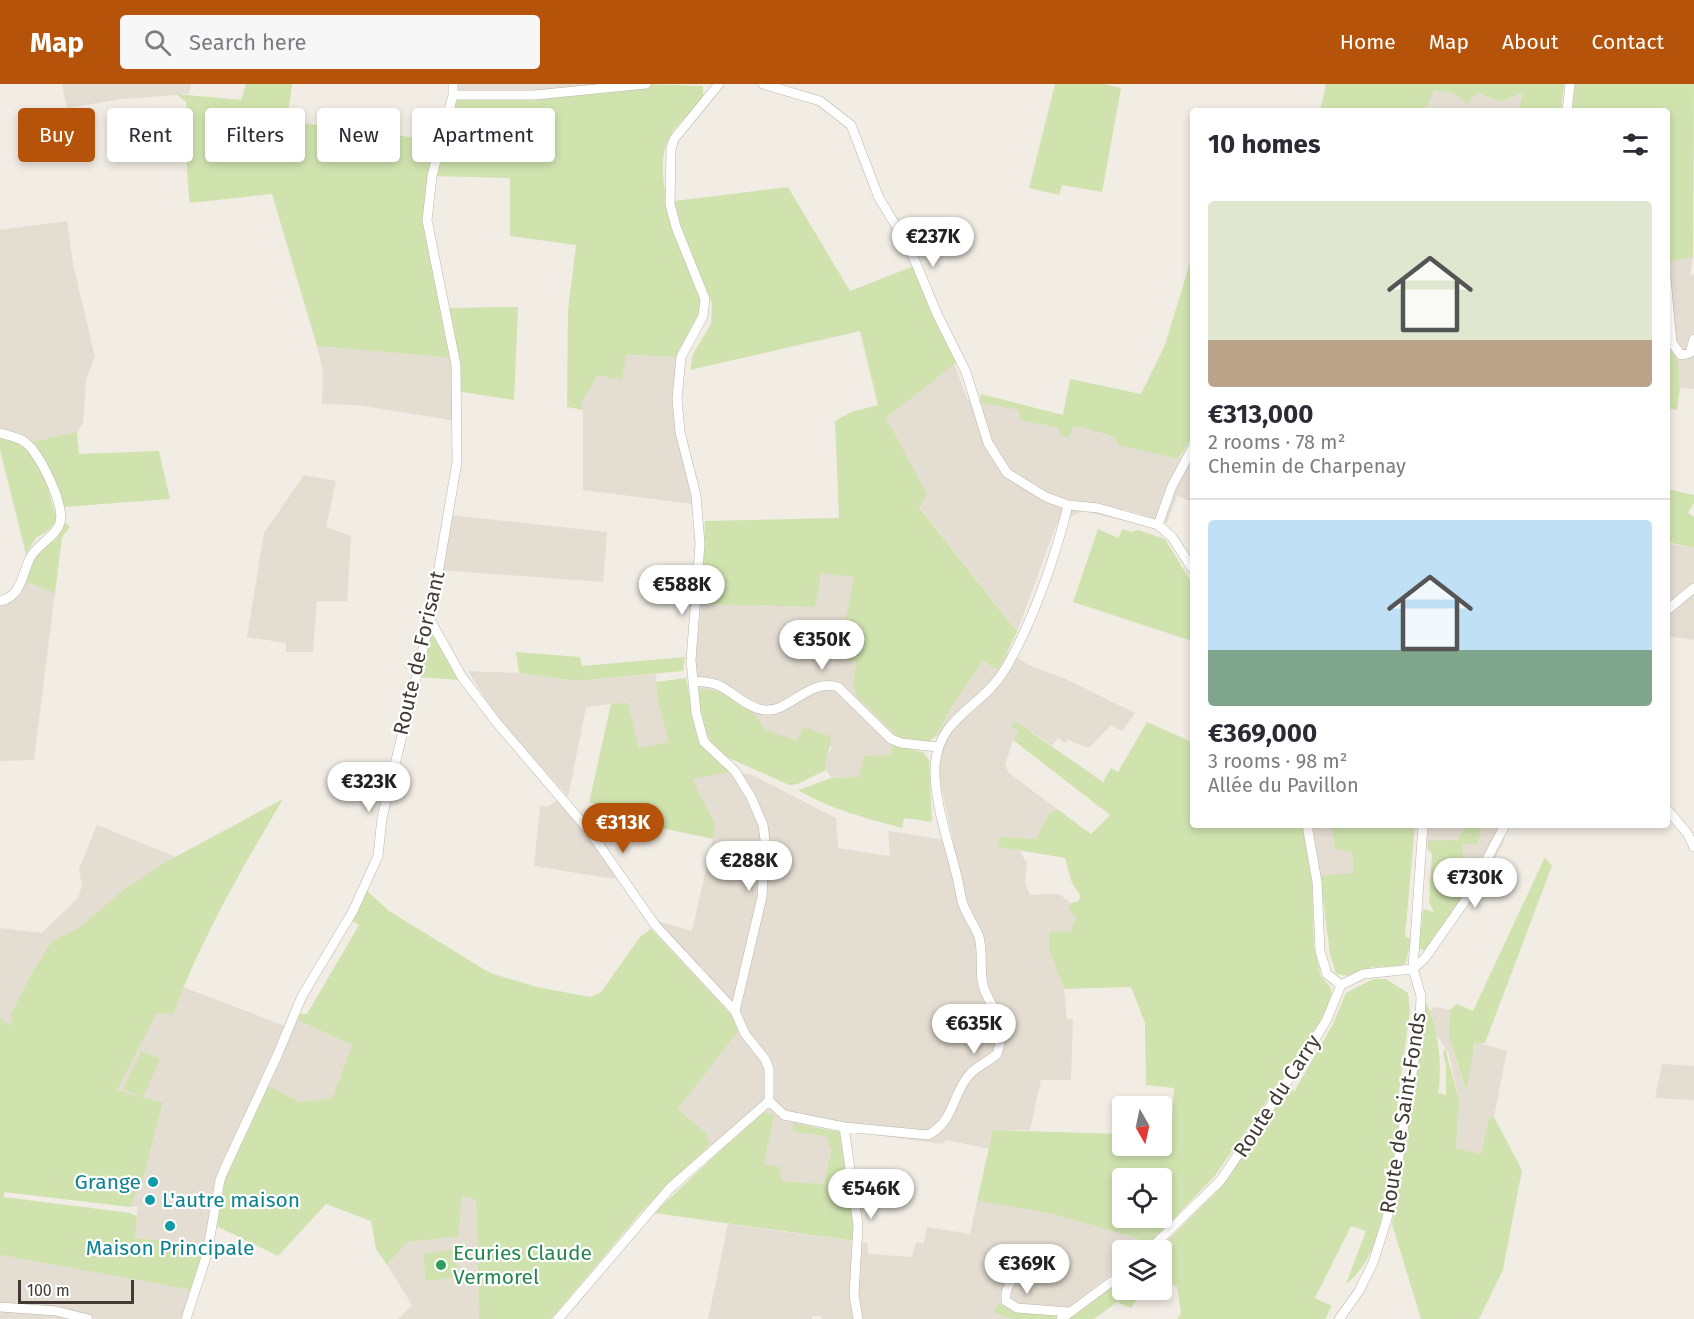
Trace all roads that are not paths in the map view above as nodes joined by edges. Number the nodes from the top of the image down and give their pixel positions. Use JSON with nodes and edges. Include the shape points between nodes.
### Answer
{"nodes":[{"id":1,"x":453,"y":84,"type":"edge"},
{"id":2,"x":646,"y":84,"type":"edge"},
{"id":3,"x":719,"y":84,"type":"edge"},
{"id":4,"x":763,"y":84,"type":"edge"},
{"id":5,"x":1570,"y":84,"type":"edge"},
{"id":6,"x":453,"y":95,"type":"junction"},
{"id":7,"x":1567,"y":108,"type":"edge"},
{"id":8,"x":1670,"y":321,"type":"edge"},
{"id":9,"x":1694,"y":339,"type":"edge"},
{"id":10,"x":0,"y":433,"type":"edge"},
{"id":11,"x":1190,"y":453,"type":"edge"},
{"id":12,"x":1068,"y":505,"type":"junction"},
{"id":13,"x":1158,"y":525,"type":"junction"},
{"id":14,"x":1190,"y":565,"type":"edge"},
{"id":15,"x":1694,"y":588,"type":"edge"},
{"id":16,"x":0,"y":601,"type":"edge"},
{"id":17,"x":1670,"y":608,"type":"edge"},
{"id":18,"x":430,"y":620,"type":"junction"},
{"id":19,"x":693,"y":681,"type":"junction"},
{"id":20,"x":938,"y":747,"type":"junction"},
{"id":21,"x":1670,"y":813,"type":"edge"},
{"id":22,"x":1308,"y":828,"type":"edge"},
{"id":23,"x":1423,"y":828,"type":"edge"},
{"id":24,"x":1502,"y":828,"type":"edge"},
{"id":25,"x":1694,"y":847,"type":"edge"},
{"id":26,"x":1413,"y":969,"type":"junction"},
{"id":27,"x":1341,"y":985,"type":"junction"},
{"id":28,"x":735,"y":1011,"type":"junction"},
{"id":29,"x":770,"y":1101,"type":"junction"},
{"id":30,"x":844,"y":1127,"type":"junction"},
{"id":31,"x":1159,"y":1240,"type":"edge"},
{"id":32,"x":1022,"y":1256,"type":"dead end"},
{"id":33,"x":1112,"y":1281,"type":"edge"},
{"id":34,"x":0,"y":1307,"type":"edge"},
{"id":35,"x":1069,"y":1312,"type":"junction"},
{"id":36,"x":88,"y":1319,"type":"edge"},
{"id":37,"x":186,"y":1319,"type":"edge"},
{"id":38,"x":558,"y":1319,"type":"edge"},
{"id":39,"x":858,"y":1319,"type":"edge"},
{"id":40,"x":1061,"y":1319,"type":"edge"},
{"id":41,"x":1339,"y":1319,"type":"edge"}],
"edges":[{"from":1,"to":6,"type":"street","name":"Route de Forisant"},
{"from":2,"to":6,"type":"street","via":[[535,95]]},
{"from":3,"to":19,"type":"street","via":[[678,132],[670,149],[670,204],[705,299],[703,316],[681,357],[677,399],[680,432],[696,495],[700,544],[691,660]]},
{"from":4,"to":12,"type":"street","via":[[820,101],[851,125],[879,198],[910,249],[966,372],[997,460],[1021,484]]},
{"from":5,"to":7,"type":"street"},
{"from":6,"to":18,"type":"street","name":"Route de Forisant","via":[[432,176],[427,220],[456,365],[457,462]]},
{"from":8,"to":9,"type":"street","via":[[1672,343],[1682,355],[1690,353]]},
{"from":10,"to":16,"type":"street","via":[[27,443],[39,459],[61,519],[56,531],[33,553],[18,589],[10,599]]},
{"from":11,"to":13,"type":"street"},
{"from":12,"to":13,"type":"street","via":[[1098,508]]},
{"from":12,"to":20,"type":"street","via":[[1038,596],[1002,674],[953,721]]},
{"from":13,"to":14,"type":"street","via":[[1172,537]]},
{"from":15,"to":17,"type":"street"},
{"from":18,"to":28,"type":"street","via":[[462,677],[497,723],[591,833],[655,925]]},
{"from":18,"to":37,"type":"street","name":"Route de Forisant","via":[[384,807],[378,856],[353,911],[302,996],[220,1180],[207,1254]]},
{"from":19,"to":20,"type":"street","via":[[718,684],[765,710],[827,684],[838,687],[891,739],[908,745]]},
{"from":19,"to":28,"type":"street","via":[[699,733],[735,771],[751,797],[765,840],[762,897]]},
{"from":20,"to":30,"type":"street","via":[[936,788],[945,831],[963,904],[978,936],[984,990],[1002,1020],[1001,1041],[997,1054],[967,1078],[949,1117],[938,1130],[918,1136]]},
{"from":21,"to":25,"type":"street"},
{"from":22,"to":27,"type":"street","via":[[1317,882],[1320,951],[1327,974]]},
{"from":23,"to":26,"type":"street","name":"Route de Saint-Fonds"},
{"from":24,"to":26,"type":"street","via":[[1465,901],[1434,948]]},
{"from":26,"to":27,"type":"street","via":[[1364,974]]},
{"from":26,"to":41,"type":"street","name":"Route de Saint-Fonds","via":[[1421,996],[1420,1023],[1387,1219],[1373,1263]]},
{"from":27,"to":31,"type":"street","name":"Route du Carry","via":[[1321,1029],[1221,1180]]},
{"from":28,"to":29,"type":"street","via":[[745,1034],[769,1069]]},
{"from":29,"to":30,"type":"street","via":[[783,1115]]},
{"from":29,"to":38,"type":"street","via":[[670,1188]]},
{"from":30,"to":39,"type":"street","via":[[858,1225],[854,1295]]},
{"from":32,"to":35,"type":"street","via":[[1006,1292],[1006,1301],[1017,1308]]},
{"from":33,"to":35,"type":"street"},
{"from":34,"to":36,"type":"street","via":[[56,1311]]},
{"from":35,"to":40,"type":"street"}]}
